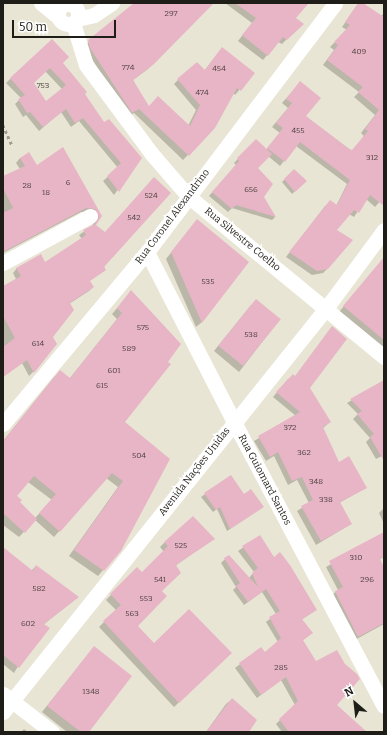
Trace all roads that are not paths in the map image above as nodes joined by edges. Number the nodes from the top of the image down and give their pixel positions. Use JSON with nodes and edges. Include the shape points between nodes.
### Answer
{"nodes":[{"id":1,"x":41,"y":3,"type":"edge"},
{"id":2,"x":112,"y":3,"type":"edge"},
{"id":3,"x":335,"y":3,"type":"edge"},
{"id":4,"x":68,"y":12,"type":"edge"},
{"id":5,"x":188,"y":196,"type":"junction"},
{"id":6,"x":90,"y":216,"type":"dead end"},
{"id":7,"x":384,"y":230,"type":"edge"},
{"id":8,"x":147,"y":252,"type":"junction"},
{"id":9,"x":3,"y":263,"type":"edge"},
{"id":10,"x":326,"y":307,"type":"junction"},
{"id":11,"x":384,"y":357,"type":"edge"},
{"id":12,"x":234,"y":422,"type":"junction"},
{"id":13,"x":3,"y":424,"type":"edge"},
{"id":14,"x":6,"y":702,"type":"edge"},
{"id":15,"x":384,"y":706,"type":"edge"},
{"id":16,"x":52,"y":732,"type":"edge"}],
"edges":[{"from":1,"to":4,"type":"street","name":"Rua Silvestre Coelho"},
{"from":2,"to":4,"type":"street","via":[[94,15]]},
{"from":3,"to":5,"type":"street","name":"Rua Coronel Alexandrino"},
{"from":4,"to":5,"type":"street","name":"Rua Silvestre Coelho","via":[[86,65]]},
{"from":5,"to":8,"type":"street","name":"Rua Coronel Alexandrino"},
{"from":5,"to":10,"type":"street","name":"Rua Silvestre Coelho"},
{"from":6,"to":9,"type":"street"},
{"from":7,"to":10,"type":"street","name":"Avenida Nações Unidas"},
{"from":8,"to":12,"type":"street","name":"Rua Guiomard Santos"},
{"from":8,"to":13,"type":"street","name":"Rua Coronel Alexandrino"},
{"from":10,"to":11,"type":"street","name":"Rua Silvestre Coelho"},
{"from":10,"to":12,"type":"street","name":"Avenida Nações Unidas"},
{"from":12,"to":14,"type":"street","name":"Avenida Nações Unidas"},
{"from":12,"to":15,"type":"street","name":"Rua Guiomard Santos"},
{"from":14,"to":16,"type":"street"}]}
